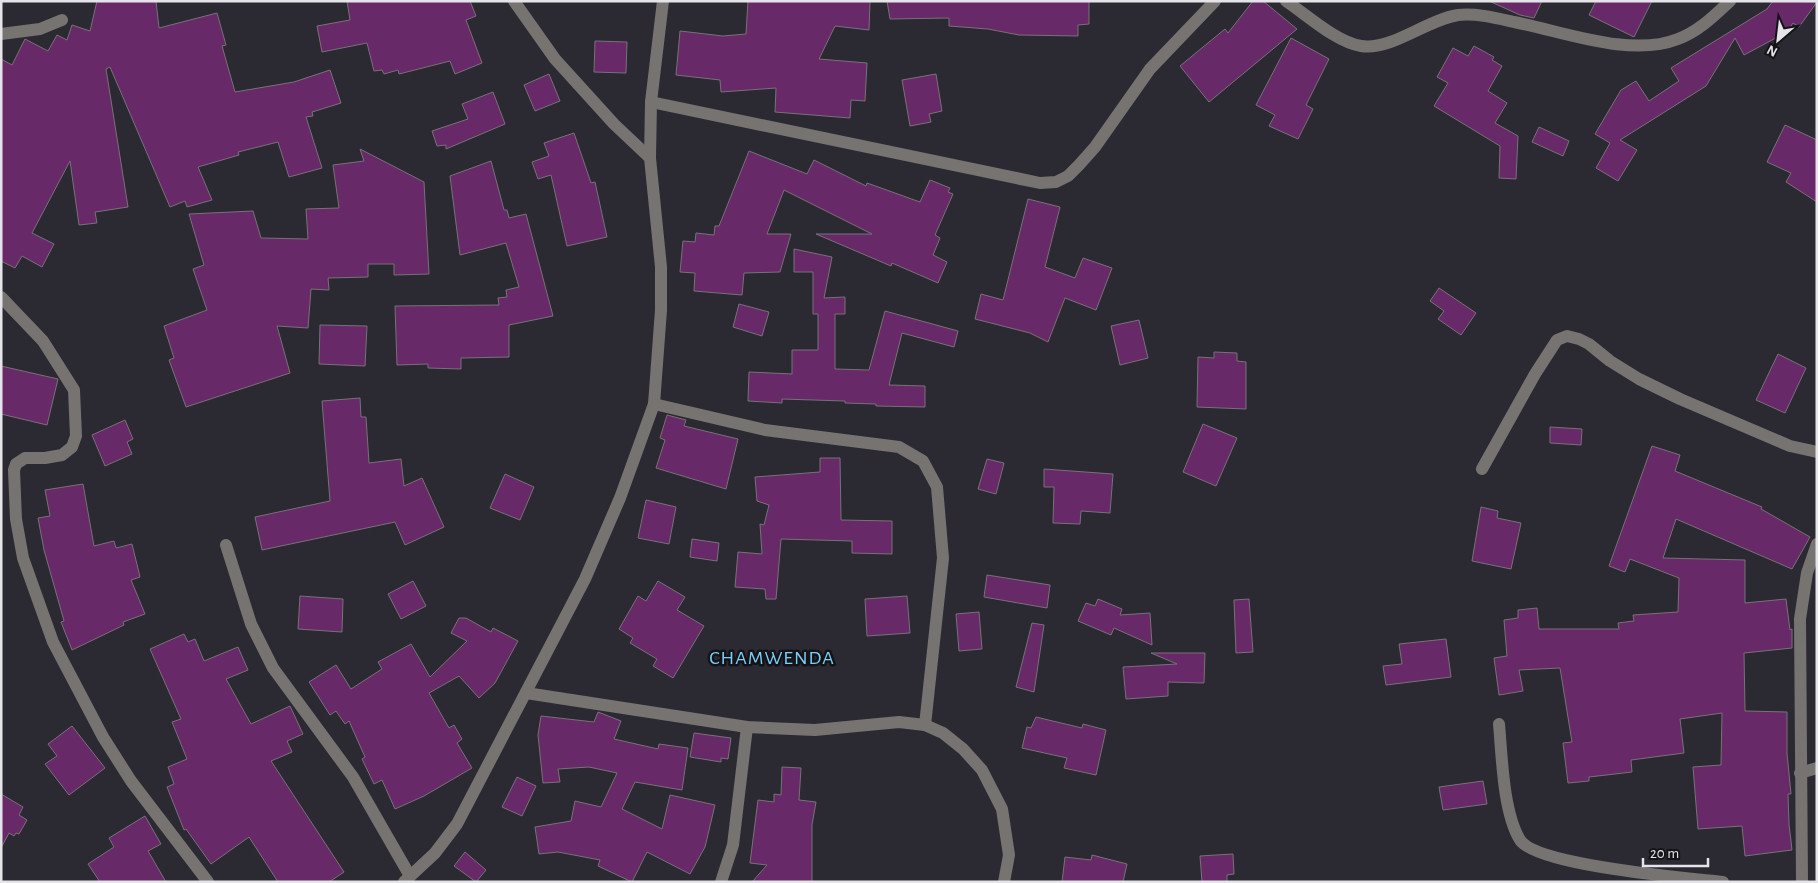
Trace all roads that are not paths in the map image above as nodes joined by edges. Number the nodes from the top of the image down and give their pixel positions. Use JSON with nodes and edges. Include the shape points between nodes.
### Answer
{"nodes":[{"id":1,"x":514,"y":1,"type":"edge"},
{"id":2,"x":663,"y":1,"type":"edge"},
{"id":3,"x":1214,"y":1,"type":"edge"},
{"id":4,"x":1286,"y":1,"type":"edge"},
{"id":5,"x":1730,"y":1,"type":"edge"},
{"id":6,"x":62,"y":20,"type":"dead end"},
{"id":7,"x":1,"y":34,"type":"edge"},
{"id":8,"x":651,"y":102,"type":"junction"},
{"id":9,"x":646,"y":153,"type":"junction"},
{"id":10,"x":1,"y":297,"type":"edge"},
{"id":11,"x":654,"y":404,"type":"junction"},
{"id":12,"x":1817,"y":452,"type":"edge"},
{"id":13,"x":1482,"y":469,"type":"dead end"},
{"id":14,"x":1817,"y":544,"type":"edge"},
{"id":15,"x":226,"y":545,"type":"dead end"},
{"id":16,"x":526,"y":693,"type":"junction"},
{"id":17,"x":1499,"y":724,"type":"dead end"},
{"id":18,"x":926,"y":725,"type":"junction"},
{"id":19,"x":747,"y":727,"type":"junction"},
{"id":20,"x":1817,"y":768,"type":"edge"},
{"id":21,"x":1800,"y":773,"type":"junction"},
{"id":22,"x":407,"y":879,"type":"edge"},
{"id":23,"x":208,"y":882,"type":"edge"},
{"id":24,"x":722,"y":882,"type":"edge"},
{"id":25,"x":1004,"y":882,"type":"edge"},
{"id":26,"x":1723,"y":882,"type":"edge"},
{"id":27,"x":1802,"y":882,"type":"edge"}],
"edges":[{"from":1,"to":9,"type":"street","via":[[555,59],[614,124]]},
{"from":2,"to":8,"type":"street"},
{"from":3,"to":8,"type":"street","via":[[1150,69],[1095,147],[1068,176],[1056,182],[1040,183]]},
{"from":4,"to":5,"type":"street","via":[[1350,44],[1362,46],[1390,42],[1436,20],[1459,15],[1488,16],[1602,42],[1650,46],[1678,40],[1706,24]]},
{"from":6,"to":7,"type":"street","via":[[40,29]]},
{"from":8,"to":9,"type":"street"},
{"from":9,"to":11,"type":"street","via":[[661,267]]},
{"from":10,"to":23,"type":"street","via":[[44,341],[74,390],[76,436],[72,447],[62,455],[25,458],[16,464],[14,470],[16,519],[23,558],[53,642],[103,737],[131,781]]},
{"from":11,"to":16,"type":"street","via":[[620,498],[585,579]]},
{"from":11,"to":18,"type":"street","via":[[765,430],[899,447],[923,462],[937,487],[942,558]]},
{"from":12,"to":13,"type":"street","via":[[1790,446],[1680,399],[1639,379],[1579,338],[1567,336],[1557,340],[1535,374]]},
{"from":14,"to":21,"type":"street","via":[[1807,573],[1800,619]]},
{"from":15,"to":22,"type":"street","via":[[251,624],[273,668],[353,776]]},
{"from":16,"to":19,"type":"street"},
{"from":16,"to":22,"type":"street","via":[[457,824]]},
{"from":17,"to":26,"type":"street","via":[[1511,822],[1521,842],[1536,852],[1556,858]]},
{"from":18,"to":19,"type":"street","via":[[899,722],[815,730]]},
{"from":18,"to":25,"type":"street","via":[[943,733],[963,749],[982,770],[1002,809],[1010,855]]},
{"from":19,"to":24,"type":"street","via":[[734,845]]},
{"from":20,"to":21,"type":"street"},
{"from":21,"to":27,"type":"street"}]}
